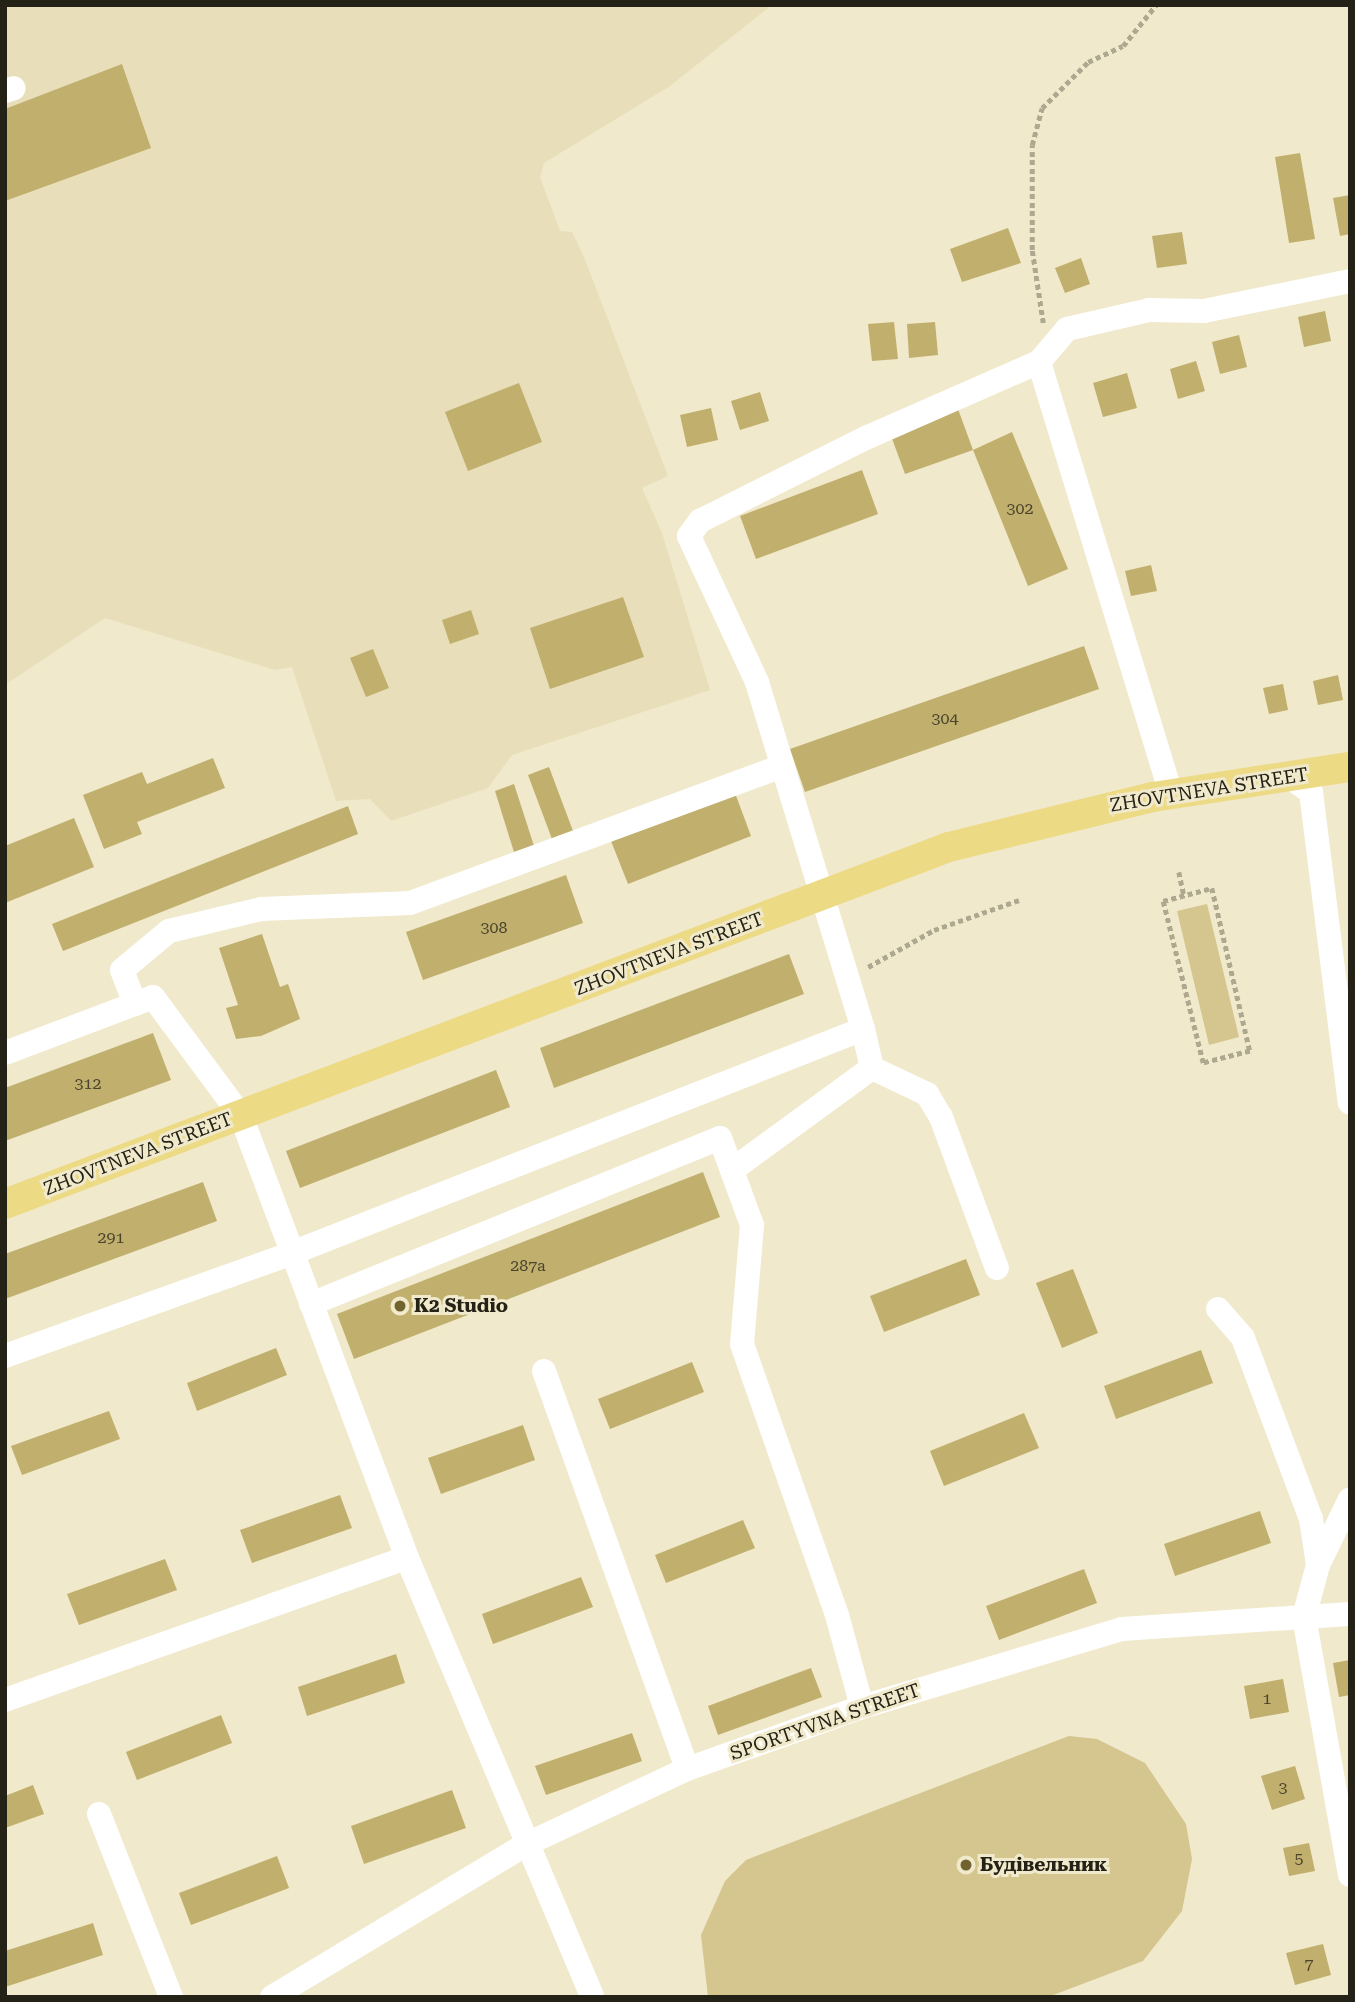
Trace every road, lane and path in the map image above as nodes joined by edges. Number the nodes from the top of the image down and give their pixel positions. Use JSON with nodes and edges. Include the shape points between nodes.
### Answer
{"nodes":[{"id":1,"x":1156,"y":5,"type":"edge"},
{"id":2,"x":1350,"y":281,"type":"edge"},
{"id":3,"x":1043,"y":357,"type":"junction"},
{"id":4,"x":783,"y":766,"type":"junction"},
{"id":5,"x":1350,"y":767,"type":"edge"},
{"id":6,"x":1288,"y":776,"type":"junction"},
{"id":7,"x":1171,"y":794,"type":"junction"},
{"id":8,"x":1179,"y":872,"type":"dead end"},
{"id":9,"x":822,"y":895,"type":"junction"},
{"id":10,"x":1184,"y":895,"type":"junction"},
{"id":11,"x":1019,"y":900,"type":"dead end"},
{"id":12,"x":848,"y":980,"type":"junction"},
{"id":13,"x":135,"y":1004,"type":"junction"},
{"id":14,"x":863,"y":1028,"type":"junction"},
{"id":15,"x":5,"y":1053,"type":"edge"},
{"id":16,"x":872,"y":1068,"type":"junction"},
{"id":17,"x":1350,"y":1103,"type":"edge"},
{"id":18,"x":241,"y":1116,"type":"junction"},
{"id":19,"x":732,"y":1170,"type":"junction"},
{"id":20,"x":5,"y":1204,"type":"edge"},
{"id":21,"x":292,"y":1253,"type":"junction"},
{"id":22,"x":997,"y":1268,"type":"dead end"},
{"id":23,"x":311,"y":1304,"type":"junction"},
{"id":24,"x":1218,"y":1309,"type":"dead end"},
{"id":25,"x":5,"y":1356,"type":"edge"},
{"id":26,"x":544,"y":1371,"type":"dead end"},
{"id":27,"x":1350,"y":1499,"type":"edge"},
{"id":28,"x":407,"y":1558,"type":"junction"},
{"id":29,"x":1318,"y":1565,"type":"junction"},
{"id":30,"x":1350,"y":1614,"type":"edge"},
{"id":31,"x":1304,"y":1617,"type":"junction"},
{"id":32,"x":5,"y":1700,"type":"edge"},
{"id":33,"x":862,"y":1707,"type":"junction"},
{"id":34,"x":687,"y":1769,"type":"junction"},
{"id":35,"x":99,"y":1814,"type":"dead end"},
{"id":36,"x":527,"y":1844,"type":"junction"},
{"id":37,"x":1350,"y":1875,"type":"edge"},
{"id":38,"x":171,"y":1997,"type":"edge"},
{"id":39,"x":272,"y":1997,"type":"edge"},
{"id":40,"x":592,"y":1997,"type":"edge"}],
"edges":[{"from":1,"to":3,"type":"path","via":[[1122,46],[1088,62],[1042,108],[1032,145],[1032,250]]},
{"from":2,"to":3,"type":"street","via":[[1204,311],[1149,310],[1067,328]]},
{"from":3,"to":4,"type":"street","via":[[700,521],[689,536],[757,682]]},
{"from":3,"to":7,"type":"street"},
{"from":4,"to":9,"type":"street"},
{"from":4,"to":13,"type":"street","via":[[410,903],[261,909],[169,932],[122,970]]},
{"from":5,"to":6,"type":"main road","name":"ZHOVTNEVA STREET"},
{"from":6,"to":7,"type":"main road","name":"ZHOVTNEVA STREET"},
{"from":6,"to":17,"type":"street","via":[[1311,792]]},
{"from":7,"to":9,"type":"main road","name":"ZHOVTNEVA STREET","via":[[1019,825]]},
{"from":8,"to":10,"type":"path"},
{"from":9,"to":12,"type":"street"},
{"from":9,"to":18,"type":"main road","name":"ZHOVTNEVA STREET"},
{"from":10,"to":10,"type":"path","via":[[1163,901],[1203,1063],[1250,1051],[1212,888]]},
{"from":11,"to":12,"type":"path","via":[[893,949]]},
{"from":12,"to":14,"type":"street"},
{"from":13,"to":15,"type":"street"},
{"from":13,"to":18,"type":"street","via":[[153,997]]},
{"from":14,"to":16,"type":"street"},
{"from":14,"to":21,"type":"street"},
{"from":16,"to":19,"type":"street"},
{"from":16,"to":22,"type":"street","via":[[927,1094],[956,1151]]},
{"from":18,"to":20,"type":"main road","name":"ZHOVTNEVA STREET"},
{"from":18,"to":21,"type":"street"},
{"from":19,"to":23,"type":"street","via":[[720,1138]]},
{"from":19,"to":33,"type":"street","via":[[752,1225],[742,1344]]},
{"from":21,"to":23,"type":"street"},
{"from":21,"to":25,"type":"street"},
{"from":23,"to":28,"type":"street"},
{"from":24,"to":29,"type":"street","via":[[1242,1338],[1311,1520]]},
{"from":26,"to":34,"type":"street"},
{"from":27,"to":29,"type":"street"},
{"from":28,"to":32,"type":"street"},
{"from":28,"to":36,"type":"street"},
{"from":29,"to":31,"type":"street"},
{"from":30,"to":31,"type":"street","name":"SPORTYVNA STREET"},
{"from":31,"to":33,"type":"street","name":"SPORTYVNA STREET","via":[[1122,1629]]},
{"from":31,"to":37,"type":"street"},
{"from":33,"to":34,"type":"street","name":"SPORTYVNA STREET"},
{"from":34,"to":36,"type":"street","name":"SPORTYVNA STREET"},
{"from":35,"to":38,"type":"street"},
{"from":36,"to":39,"type":"street","name":"SPORTYVNA STREET"},
{"from":36,"to":40,"type":"street"}]}
